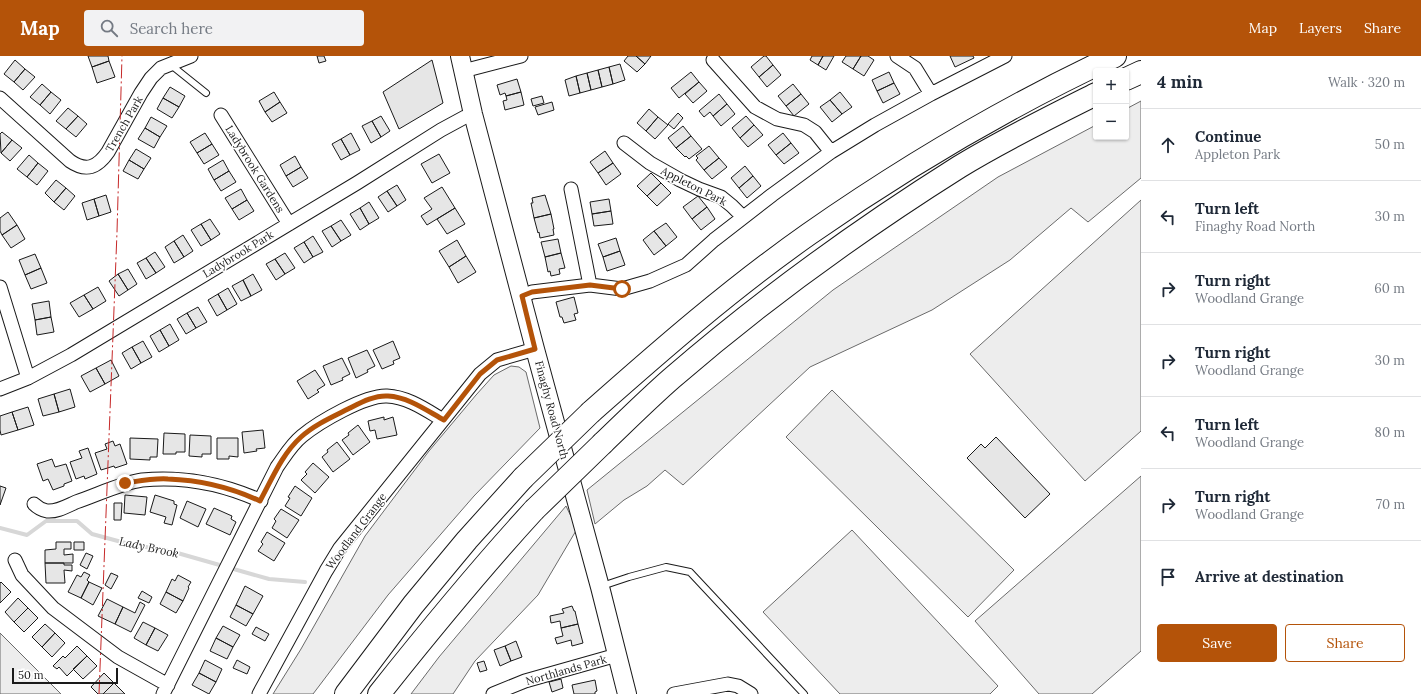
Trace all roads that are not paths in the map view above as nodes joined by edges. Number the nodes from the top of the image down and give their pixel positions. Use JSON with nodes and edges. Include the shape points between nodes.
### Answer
{"nodes":[{"id":1,"x":192,"y":56,"type":"edge"},
{"id":2,"x":521,"y":56,"type":"edge"},
{"id":3,"x":897,"y":56,"type":"edge"},
{"id":4,"x":1006,"y":56,"type":"edge"},
{"id":5,"x":1115,"y":56,"type":"edge"},
{"id":6,"x":168,"y":60,"type":"edge"},
{"id":7,"x":713,"y":60,"type":"dead end"},
{"id":8,"x":462,"y":64,"type":"edge"},
{"id":9,"x":1141,"y":72,"type":"edge"},
{"id":10,"x":1129,"y":78,"type":"edge"},
{"id":11,"x":206,"y":93,"type":"dead end"},
{"id":12,"x":931,"y":94,"type":"junction"},
{"id":13,"x":1093,"y":96,"type":"edge"},
{"id":14,"x":0,"y":98,"type":"edge"},
{"id":15,"x":473,"y":114,"type":"junction"},
{"id":16,"x":221,"y":115,"type":"dead end"},
{"id":17,"x":624,"y":143,"type":"dead end"},
{"id":18,"x":831,"y":152,"type":"junction"},
{"id":19,"x":571,"y":189,"type":"dead end"},
{"id":20,"x":743,"y":217,"type":"junction"},
{"id":21,"x":289,"y":224,"type":"junction"},
{"id":22,"x":590,"y":285,"type":"junction"},
{"id":23,"x":0,"y":287,"type":"edge"},
{"id":24,"x":522,"y":296,"type":"junction"},
{"id":25,"x":535,"y":349,"type":"junction"},
{"id":26,"x":28,"y":378,"type":"junction"},
{"id":27,"x":0,"y":389,"type":"edge"},
{"id":28,"x":444,"y":420,"type":"junction"},
{"id":29,"x":260,"y":501,"type":"junction"},
{"id":30,"x":34,"y":504,"type":"dead end"},
{"id":31,"x":15,"y":560,"type":"dead end"},
{"id":32,"x":600,"y":586,"type":"junction"},
{"id":33,"x":617,"y":655,"type":"junction"},
{"id":34,"x":165,"y":690,"type":"edge"},
{"id":35,"x":259,"y":694,"type":"edge"},
{"id":36,"x":346,"y":694,"type":"edge"},
{"id":37,"x":379,"y":694,"type":"edge"},
{"id":38,"x":493,"y":694,"type":"edge"},
{"id":39,"x":627,"y":694,"type":"edge"},
{"id":40,"x":674,"y":694,"type":"edge"},
{"id":41,"x":751,"y":694,"type":"edge"},
{"id":42,"x":804,"y":694,"type":"edge"}],
"edges":[{"from":1,"to":6,"type":"street","name":"Trench Park","via":[[182,60]]},
{"from":2,"to":8,"type":"street"},
{"from":3,"to":12,"type":"street","via":[[915,68]]},
{"from":4,"to":12,"type":"street"},
{"from":5,"to":36,"type":"highway","bridge":true,"via":[[1021,104],[881,185],[748,279],[664,348],[591,412],[523,478],[413,605]]},
{"from":6,"to":11,"type":"lane"},
{"from":6,"to":14,"type":"street","name":"Trench Park","via":[[151,78],[102,160],[86,168],[70,161]]},
{"from":7,"to":18,"type":"street","via":[[755,107],[777,120],[804,125],[815,132]]},
{"from":8,"to":15,"type":"street","name":"Finaghy Road North"},
{"from":9,"to":10,"type":"highway"},
{"from":12,"to":18,"type":"street"},
{"from":13,"to":37,"type":"highway","bridge":true,"via":[[960,167],[898,208],[834,252],[730,330],[671,379],[534,510],[452,602]]},
{"from":15,"to":21,"type":"street","name":"Ladybrook Park","via":[[441,130]]},
{"from":15,"to":24,"type":"street","name":"Finaghy Road North"},
{"from":16,"to":21,"type":"street","name":"Ladybrook Gardens"},
{"from":17,"to":20,"type":"street","name":"Appleton Park","via":[[650,163],[680,180],[721,197]]},
{"from":18,"to":20,"type":"street"},
{"from":19,"to":22,"type":"street"},
{"from":20,"to":22,"type":"street","via":[[686,265],[650,281],[622,289]]},
{"from":21,"to":26,"type":"street","name":"Ladybrook Park","via":[[71,355]]},
{"from":22,"to":24,"type":"street","via":[[532,292]]},
{"from":23,"to":26,"type":"street"},
{"from":24,"to":25,"type":"street","name":"Finaghy Road North"},
{"from":25,"to":28,"type":"street","name":"Woodland Grange","via":[[497,360],[480,374]]},
{"from":25,"to":32,"type":"street","name":"Finaghy Road North"},
{"from":26,"to":27,"type":"street","name":"Ladybrook Park"},
{"from":28,"to":29,"type":"street","via":[[401,398],[386,396],[364,400],[325,420],[302,436],[290,448],[277,468]]},
{"from":28,"to":35,"type":"street","name":"Woodland Grange","via":[[340,548]]},
{"from":29,"to":30,"type":"street","via":[[216,486],[167,478],[125,483],[58,510],[48,511]]},
{"from":29,"to":34,"type":"street"},
{"from":31,"to":34,"type":"street","via":[[22,575],[53,608]]},
{"from":32,"to":33,"type":"street","name":"Finaghy Road North"},
{"from":32,"to":42,"type":"lane","via":[[666,568],[690,572]]},
{"from":33,"to":38,"type":"street","name":"Northlands Park","via":[[525,681]]},
{"from":33,"to":39,"type":"street","name":"Finaghy Road North"},
{"from":40,"to":41,"type":"street","via":[[728,684],[738,686]]}]}
